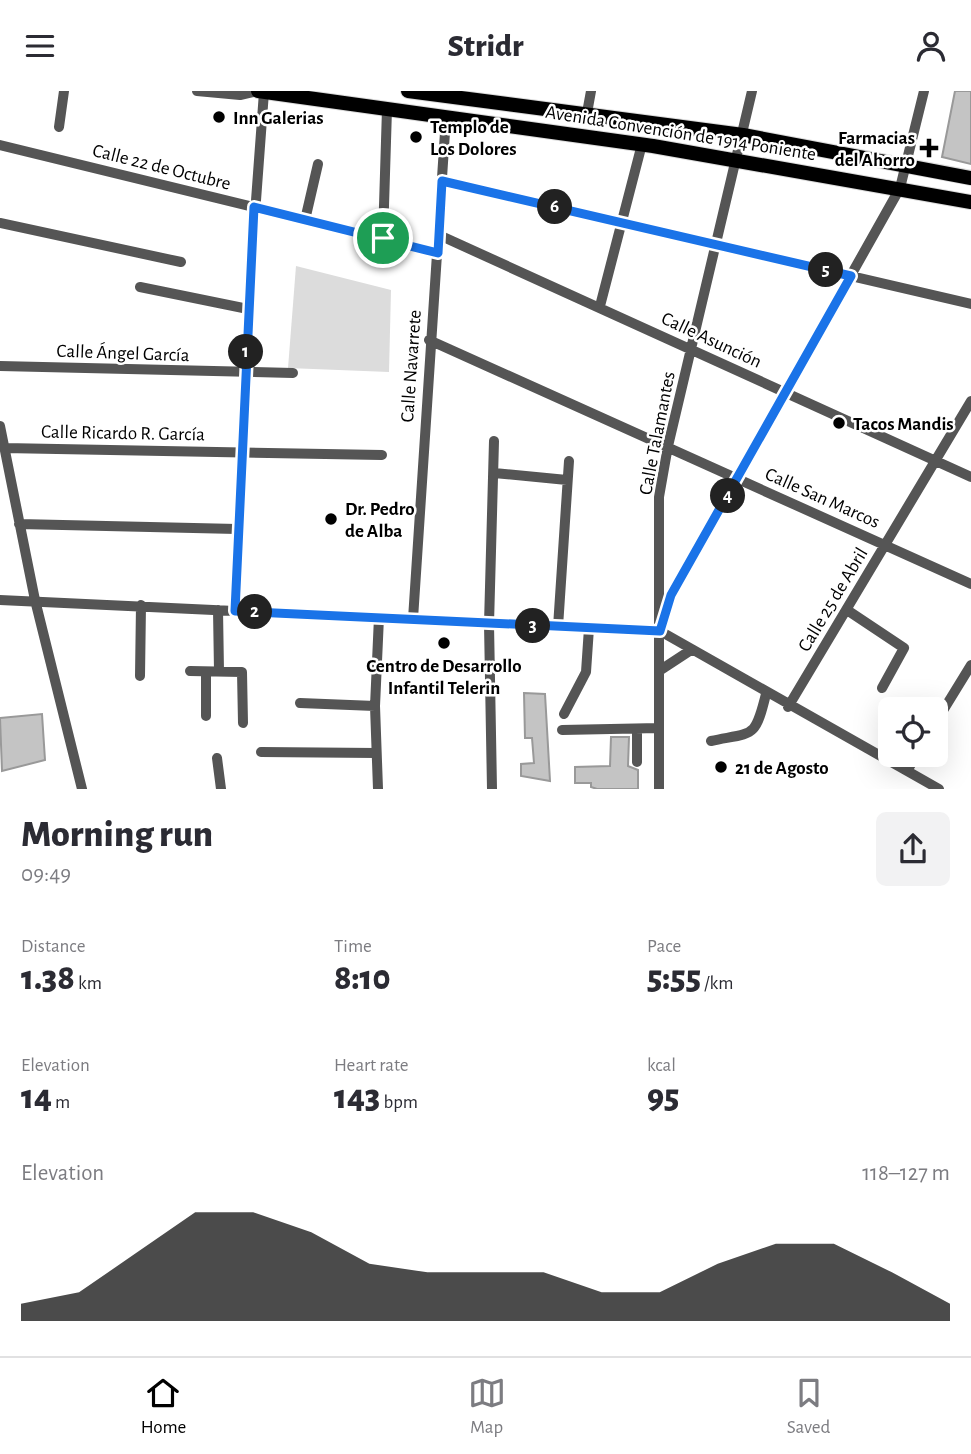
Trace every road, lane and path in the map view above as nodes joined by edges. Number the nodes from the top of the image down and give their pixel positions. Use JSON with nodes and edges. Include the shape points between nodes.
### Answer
{"nodes":[{"id":1,"x":64,"y":91,"type":"edge"},
{"id":2,"x":197,"y":91,"type":"edge"},
{"id":3,"x":258,"y":91,"type":"edge"},
{"id":4,"x":408,"y":91,"type":"edge"},
{"id":5,"x":591,"y":91,"type":"edge"},
{"id":6,"x":752,"y":91,"type":"edge"},
{"id":7,"x":924,"y":91,"type":"edge"},
{"id":8,"x":264,"y":92,"type":"edge"},
{"id":9,"x":448,"y":93,"type":"edge"},
{"id":10,"x":387,"y":109,"type":"junction"},
{"id":11,"x":587,"y":113,"type":"junction"},
{"id":12,"x":446,"y":117,"type":"junction"},
{"id":13,"x":59,"y":127,"type":"dead end"},
{"id":14,"x":743,"y":135,"type":"junction"},
{"id":15,"x":642,"y":144,"type":"junction"},
{"id":16,"x":0,"y":145,"type":"edge"},
{"id":17,"x":738,"y":159,"type":"junction"},
{"id":18,"x":318,"y":164,"type":"dead end"},
{"id":19,"x":906,"y":166,"type":"junction"},
{"id":20,"x":971,"y":179,"type":"edge"},
{"id":21,"x":442,"y":181,"type":"junction"},
{"id":22,"x":900,"y":188,"type":"junction"},
{"id":23,"x":971,"y":202,"type":"edge"},
{"id":24,"x":254,"y":207,"type":"junction"},
{"id":25,"x":304,"y":220,"type":"junction"},
{"id":26,"x":0,"y":222,"type":"edge"},
{"id":27,"x":622,"y":222,"type":"junction"},
{"id":28,"x":439,"y":235,"type":"junction"},
{"id":29,"x":383,"y":238,"type":"junction"},
{"id":30,"x":716,"y":244,"type":"junction"},
{"id":31,"x":438,"y":253,"type":"junction"},
{"id":32,"x":181,"y":262,"type":"dead end"},
{"id":33,"x":851,"y":276,"type":"junction"},
{"id":34,"x":140,"y":287,"type":"dead end"},
{"id":35,"x":971,"y":304,"type":"edge"},
{"id":36,"x":600,"y":306,"type":"junction"},
{"id":37,"x":248,"y":309,"type":"junction"},
{"id":38,"x":429,"y":340,"type":"junction"},
{"id":39,"x":691,"y":350,"type":"junction"},
{"id":40,"x":0,"y":366,"type":"edge"},
{"id":41,"x":245,"y":373,"type":"junction"},
{"id":42,"x":293,"y":373,"type":"dead end"},
{"id":43,"x":786,"y":392,"type":"junction"},
{"id":44,"x":971,"y":401,"type":"edge"},
{"id":45,"x":0,"y":426,"type":"edge"},
{"id":46,"x":494,"y":441,"type":"dead end"},
{"id":47,"x":668,"y":446,"type":"junction"},
{"id":48,"x":4,"y":448,"type":"junction"},
{"id":49,"x":241,"y":451,"type":"junction"},
{"id":50,"x":382,"y":455,"type":"dead end"},
{"id":51,"x":936,"y":460,"type":"junction"},
{"id":52,"x":569,"y":461,"type":"dead end"},
{"id":53,"x":494,"y":474,"type":"junction"},
{"id":54,"x":971,"y":477,"type":"edge"},
{"id":55,"x":738,"y":478,"type":"junction"},
{"id":56,"x":567,"y":480,"type":"junction"},
{"id":57,"x":19,"y":524,"type":"junction"},
{"id":58,"x":237,"y":529,"type":"junction"},
{"id":59,"x":886,"y":545,"type":"junction"},
{"id":60,"x":971,"y":584,"type":"edge"},
{"id":61,"x":659,"y":591,"type":"junction"},
{"id":62,"x":671,"y":595,"type":"junction"},
{"id":63,"x":0,"y":600,"type":"edge"},
{"id":64,"x":35,"y":600,"type":"junction"},
{"id":65,"x":141,"y":605,"type":"junction"},
{"id":66,"x":219,"y":610,"type":"junction"},
{"id":67,"x":847,"y":610,"type":"junction"},
{"id":68,"x":235,"y":611,"type":"junction"},
{"id":69,"x":379,"y":617,"type":"junction"},
{"id":70,"x":413,"y":619,"type":"junction"},
{"id":71,"x":489,"y":624,"type":"junction"},
{"id":72,"x":558,"y":627,"type":"junction"},
{"id":73,"x":589,"y":628,"type":"junction"},
{"id":74,"x":660,"y":631,"type":"junction"},
{"id":75,"x":691,"y":650,"type":"junction"},
{"id":76,"x":971,"y":665,"type":"edge"},
{"id":77,"x":190,"y":671,"type":"dead end"},
{"id":78,"x":206,"y":671,"type":"junction"},
{"id":79,"x":219,"y":671,"type":"junction"},
{"id":80,"x":659,"y":671,"type":"junction"},
{"id":81,"x":139,"y":676,"type":"dead end"},
{"id":82,"x":882,"y":688,"type":"dead end"},
{"id":83,"x":766,"y":694,"type":"junction"},
{"id":84,"x":948,"y":702,"type":"edge"},
{"id":85,"x":300,"y":703,"type":"dead end"},
{"id":86,"x":375,"y":706,"type":"junction"},
{"id":87,"x":788,"y":707,"type":"junction"},
{"id":88,"x":564,"y":714,"type":"dead end"},
{"id":89,"x":206,"y":716,"type":"dead end"},
{"id":90,"x":243,"y":723,"type":"dead end"},
{"id":91,"x":659,"y":728,"type":"junction"},
{"id":92,"x":637,"y":729,"type":"junction"},
{"id":93,"x":562,"y":730,"type":"dead end"},
{"id":94,"x":711,"y":741,"type":"dead end"},
{"id":95,"x":261,"y":752,"type":"dead end"},
{"id":96,"x":376,"y":753,"type":"junction"},
{"id":97,"x":217,"y":758,"type":"dead end"},
{"id":98,"x":636,"y":762,"type":"dead end"},
{"id":99,"x":909,"y":767,"type":"edge"},
{"id":100,"x":907,"y":771,"type":"junction"},
{"id":101,"x":82,"y":789,"type":"edge"},
{"id":102,"x":221,"y":789,"type":"edge"},
{"id":103,"x":378,"y":789,"type":"edge"},
{"id":104,"x":492,"y":789,"type":"edge"},
{"id":105,"x":659,"y":789,"type":"edge"},
{"id":106,"x":939,"y":789,"type":"edge"}],
"edges":[{"from":1,"to":13,"type":"street"},
{"from":2,"to":3,"type":"street","name":"Avenida Convención de 1914 Poniente","via":[[240,95]]},
{"from":3,"to":8,"type":"main road","name":"Avenida Convención de 1914 Poniente"},
{"from":4,"to":9,"type":"main road","name":"Avenida Convención de 1914 Poniente"},
{"from":5,"to":11,"type":"street"},
{"from":6,"to":14,"type":"street","name":"Calle Talamantes"},
{"from":7,"to":19,"type":"street"},
{"from":8,"to":10,"type":"main road","name":"Avenida Convención de 1914 Poniente"},
{"from":8,"to":24,"type":"street"},
{"from":9,"to":11,"type":"main road","name":"Avenida Convención de 1914 Poniente"},
{"from":10,"to":12,"type":"main road","name":"Avenida Convención de 1914 Poniente"},
{"from":10,"to":29,"type":"street"},
{"from":11,"to":14,"type":"main road","name":"Avenida Convención de 1914 Poniente"},
{"from":12,"to":15,"type":"main road","name":"Avenida Convención de 1914 Poniente"},
{"from":12,"to":21,"type":"street","name":"Calle Navarrete"},
{"from":14,"to":17,"type":"street","name":"Calle Talamantes"},
{"from":14,"to":19,"type":"main road","name":"Avenida Convención de 1914 Poniente"},
{"from":15,"to":17,"type":"main road","name":"Avenida Convención de 1914 Poniente"},
{"from":15,"to":27,"type":"street"},
{"from":16,"to":24,"type":"street","name":"Calle 22 de Octubre"},
{"from":17,"to":22,"type":"main road","name":"Avenida Convención de 1914 Poniente"},
{"from":17,"to":30,"type":"street","name":"Calle Talamantes"},
{"from":18,"to":25,"type":"street"},
{"from":19,"to":20,"type":"main road","name":"Avenida Convención de 1914 Poniente"},
{"from":19,"to":22,"type":"street"},
{"from":21,"to":27,"type":"street"},
{"from":21,"to":28,"type":"street","name":"Calle Navarrete"},
{"from":22,"to":23,"type":"main road","name":"Avenida Convención de 1914 Poniente"},
{"from":22,"to":33,"type":"street"},
{"from":24,"to":25,"type":"street","name":"Calle 22 de Octubre"},
{"from":24,"to":37,"type":"street"},
{"from":25,"to":29,"type":"street","name":"Calle 22 de Octubre"},
{"from":26,"to":32,"type":"street"},
{"from":27,"to":30,"type":"street"},
{"from":27,"to":36,"type":"street"},
{"from":28,"to":31,"type":"street","name":"Calle Navarrete"},
{"from":28,"to":36,"type":"street","name":"Calle Asunción"},
{"from":29,"to":31,"type":"street","name":"Calle 22 de Octubre"},
{"from":30,"to":33,"type":"street"},
{"from":30,"to":39,"type":"street","name":"Calle Talamantes"},
{"from":31,"to":38,"type":"street","name":"Calle Navarrete"},
{"from":33,"to":35,"type":"street"},
{"from":33,"to":43,"type":"street"},
{"from":34,"to":37,"type":"street"},
{"from":36,"to":39,"type":"street","name":"Calle Asunción"},
{"from":37,"to":41,"type":"street"},
{"from":38,"to":47,"type":"street","name":"Calle San Marcos"},
{"from":38,"to":70,"type":"street","name":"Calle Navarrete"},
{"from":39,"to":43,"type":"street","name":"Calle Asunción"},
{"from":39,"to":47,"type":"street","name":"Calle Talamantes"},
{"from":40,"to":41,"type":"street","name":"Calle Ángel García"},
{"from":41,"to":42,"type":"street","name":"Calle Ángel García"},
{"from":41,"to":49,"type":"street"},
{"from":43,"to":51,"type":"street","name":"Calle Asunción"},
{"from":43,"to":55,"type":"street"},
{"from":44,"to":51,"type":"street","name":"Calle 25 de Abril"},
{"from":45,"to":48,"type":"street"},
{"from":46,"to":53,"type":"street"},
{"from":47,"to":55,"type":"street","name":"Calle San Marcos"},
{"from":47,"to":61,"type":"street","name":"Calle Talamantes","via":[[659,497]]},
{"from":48,"to":49,"type":"street","name":"Calle Ricardo R. García"},
{"from":48,"to":57,"type":"street"},
{"from":49,"to":50,"type":"street","name":"Calle Ricardo R. García"},
{"from":49,"to":58,"type":"street"},
{"from":51,"to":54,"type":"street","name":"Calle Asunción"},
{"from":51,"to":59,"type":"street","name":"Calle 25 de Abril"},
{"from":52,"to":56,"type":"street"},
{"from":53,"to":56,"type":"street"},
{"from":53,"to":71,"type":"street"},
{"from":55,"to":59,"type":"street","name":"Calle San Marcos"},
{"from":55,"to":62,"type":"street"},
{"from":56,"to":72,"type":"street"},
{"from":57,"to":58,"type":"street"},
{"from":57,"to":64,"type":"street"},
{"from":58,"to":68,"type":"street"},
{"from":59,"to":60,"type":"street","name":"Calle San Marcos"},
{"from":59,"to":67,"type":"street","name":"Calle 25 de Abril"},
{"from":61,"to":62,"type":"street"},
{"from":61,"to":74,"type":"street","name":"Calle Talamantes"},
{"from":62,"to":74,"type":"street"},
{"from":63,"to":64,"type":"street"},
{"from":64,"to":65,"type":"street"},
{"from":64,"to":101,"type":"street"},
{"from":65,"to":66,"type":"street"},
{"from":65,"to":81,"type":"street"},
{"from":66,"to":68,"type":"street"},
{"from":66,"to":79,"type":"street"},
{"from":67,"to":82,"type":"street","via":[[904,648]]},
{"from":67,"to":87,"type":"street","name":"Calle 25 de Abril"},
{"from":68,"to":69,"type":"street"},
{"from":69,"to":70,"type":"street"},
{"from":69,"to":86,"type":"street"},
{"from":70,"to":71,"type":"street"},
{"from":71,"to":72,"type":"street"},
{"from":71,"to":104,"type":"street"},
{"from":72,"to":73,"type":"street"},
{"from":73,"to":74,"type":"street"},
{"from":73,"to":88,"type":"street","via":[[586,672]]},
{"from":74,"to":75,"type":"street"},
{"from":74,"to":80,"type":"street","name":"Calle Talamantes"},
{"from":75,"to":80,"type":"street"},
{"from":75,"to":83,"type":"street"},
{"from":76,"to":84,"type":"street"},
{"from":77,"to":78,"type":"street"},
{"from":78,"to":79,"type":"street"},
{"from":78,"to":89,"type":"street"},
{"from":79,"to":90,"type":"street","via":[[243,673]]},
{"from":80,"to":91,"type":"street","name":"Calle Talamantes"},
{"from":83,"to":87,"type":"street"},
{"from":83,"to":94,"type":"street","via":[[753,732]]},
{"from":85,"to":86,"type":"street"},
{"from":86,"to":96,"type":"street"},
{"from":87,"to":100,"type":"street"},
{"from":91,"to":92,"type":"street"},
{"from":91,"to":105,"type":"street","name":"Calle Talamantes"},
{"from":92,"to":93,"type":"street"},
{"from":92,"to":98,"type":"street"},
{"from":95,"to":96,"type":"street"},
{"from":96,"to":103,"type":"street"},
{"from":97,"to":102,"type":"street"},
{"from":99,"to":100,"type":"street"},
{"from":100,"to":106,"type":"street"}]}
